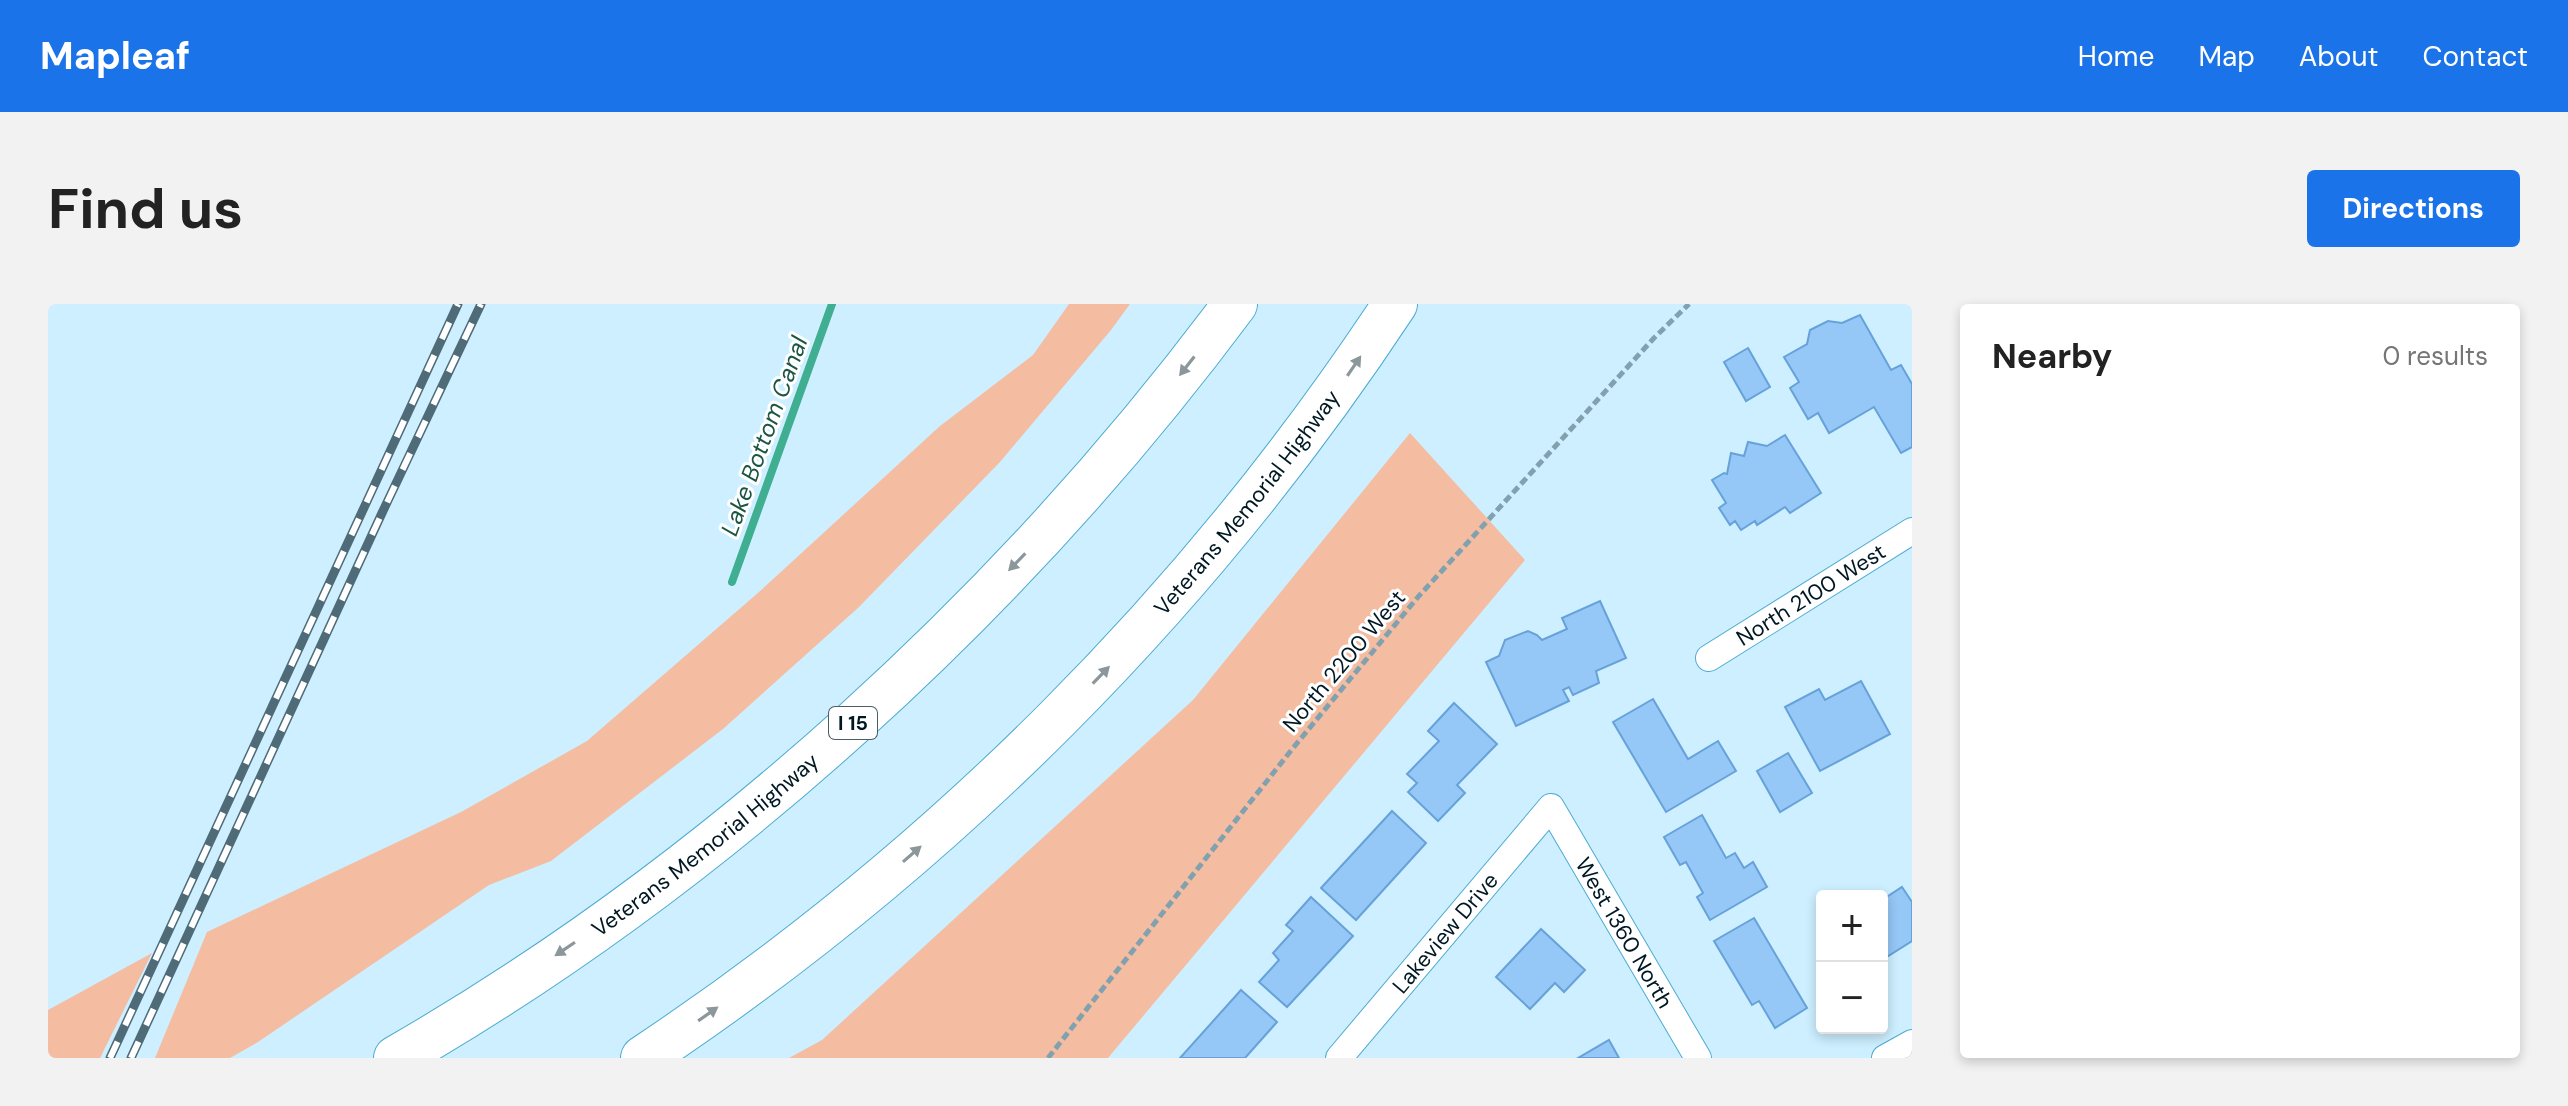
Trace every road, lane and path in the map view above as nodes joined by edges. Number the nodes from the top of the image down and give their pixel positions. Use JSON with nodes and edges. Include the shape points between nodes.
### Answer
{"nodes":[{"id":1,"x":1235,"y":304,"type":"edge"},
{"id":2,"x":1395,"y":304,"type":"edge"},
{"id":3,"x":1689,"y":304,"type":"edge"},
{"id":4,"x":1912,"y":531,"type":"edge"},
{"id":5,"x":1709,"y":658,"type":"dead end"},
{"id":6,"x":1551,"y":807,"type":"joint"},
{"id":7,"x":1912,"y":1043,"type":"edge"},
{"id":8,"x":396,"y":1058,"type":"edge"},
{"id":9,"x":643,"y":1058,"type":"edge"},
{"id":10,"x":1048,"y":1058,"type":"edge"},
{"id":11,"x":1339,"y":1058,"type":"edge"},
{"id":12,"x":1698,"y":1058,"type":"edge"},
{"id":13,"x":1885,"y":1058,"type":"edge"}],
"edges":[{"from":1,"to":8,"type":"highway","name":"Veterans Memorial Highway","number":"I 15","one_way":true,"via":[[1068,508],[952,629],[835,739],[594,930]]},
{"from":9,"to":2,"type":"highway","name":"Veterans Memorial Highway","one_way":true,"via":[[835,919],[1059,718],[1218,543],[1318,415]]},
{"from":3,"to":10,"type":"path","name":"North 2200 West","via":[[1418,597]]},
{"from":4,"to":5,"type":"street","name":"North 2100 West"},
{"from":6,"to":11,"type":"street","name":"Lakeview Drive"},
{"from":6,"to":12,"type":"street","name":"West 1360 North"},
{"from":7,"to":13,"type":"street"}]}
